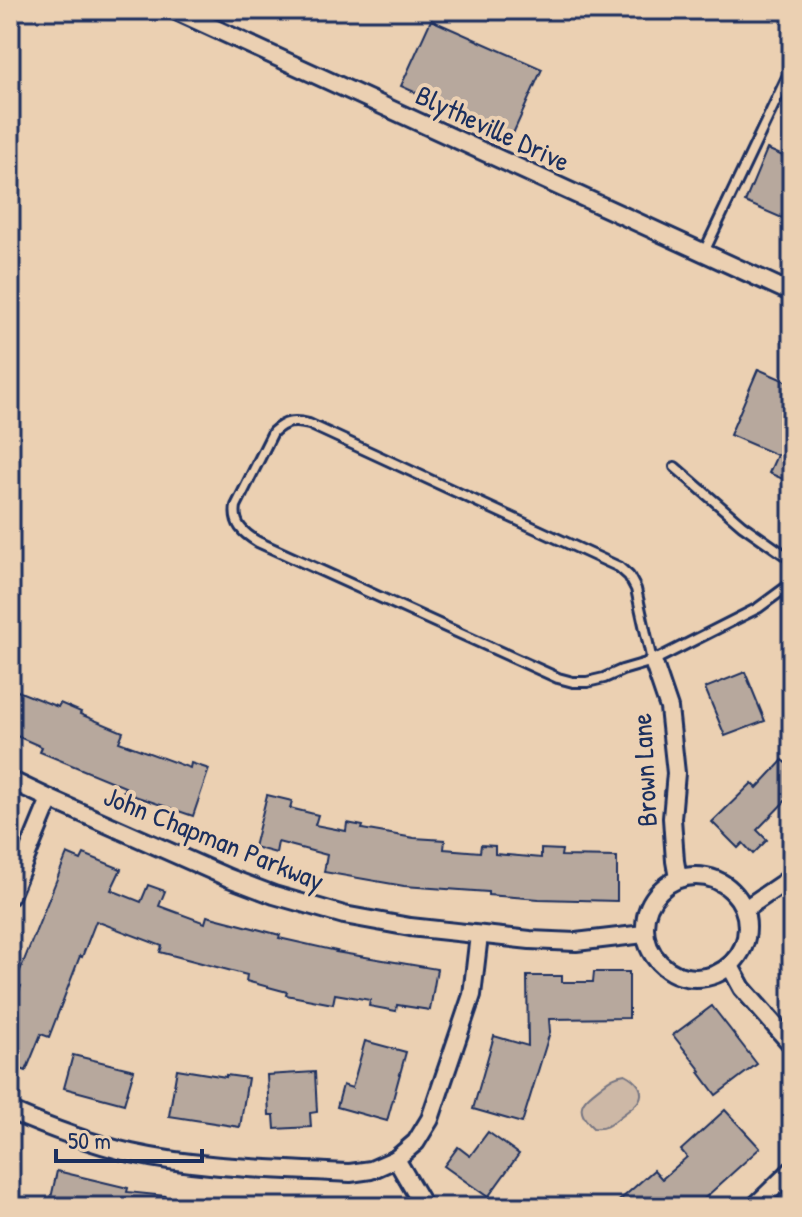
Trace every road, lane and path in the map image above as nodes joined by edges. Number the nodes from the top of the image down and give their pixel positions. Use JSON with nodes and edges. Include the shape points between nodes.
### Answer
{"nodes":[{"id":1,"x":174,"y":10,"type":"edge"},
{"id":2,"x":788,"y":75,"type":"dead end"},
{"id":3,"x":703,"y":253,"type":"junction"},
{"id":4,"x":792,"y":293,"type":"edge"},
{"id":5,"x":675,"y":467,"type":"dead end"},
{"id":6,"x":792,"y":560,"type":"edge"},
{"id":7,"x":792,"y":583,"type":"edge"},
{"id":8,"x":653,"y":661,"type":"junction"},
{"id":9,"x":10,"y":780,"type":"edge"},
{"id":10,"x":50,"y":799,"type":"junction"},
{"id":11,"x":792,"y":877,"type":"edge"},
{"id":12,"x":678,"y":878,"type":"junction"},
{"id":13,"x":10,"y":896,"type":"edge"},
{"id":14,"x":745,"y":909,"type":"junction"},
{"id":15,"x":644,"y":934,"type":"junction"},
{"id":16,"x":479,"y":935,"type":"junction"},
{"id":17,"x":730,"y":966,"type":"junction"},
{"id":18,"x":792,"y":1045,"type":"edge"},
{"id":19,"x":10,"y":1111,"type":"edge"},
{"id":20,"x":396,"y":1159,"type":"junction"},
{"id":21,"x":792,"y":1170,"type":"edge"},
{"id":22,"x":424,"y":1207,"type":"edge"},
{"id":23,"x":754,"y":1207,"type":"edge"}],
"edges":[{"from":1,"to":3,"type":"street","name":"Blytheville Drive"},
{"from":2,"to":3,"type":"lane"},
{"from":3,"to":4,"type":"street","name":"Blytheville Drive"},
{"from":5,"to":6,"type":"lane"},
{"from":7,"to":8,"type":"lane","via":[[758,608]]},
{"from":8,"to":8,"type":"lane","via":[[636,589],[619,567],[309,424],[289,422],[273,432],[236,506],[237,524],[258,542],[558,678],[587,682]]},
{"from":8,"to":12,"type":"street","name":"Brown Lane","via":[[669,708]]},
{"from":9,"to":10,"type":"street","name":"John Chapman Parkway"},
{"from":10,"to":13,"type":"street"},
{"from":10,"to":16,"type":"street","name":"John Chapman Parkway","via":[[274,895],[344,915]]},
{"from":11,"to":14,"type":"street"},
{"from":12,"to":14,"type":"street","via":[[716,879]]},
{"from":12,"to":15,"type":"street","via":[[649,905]]},
{"from":14,"to":17,"type":"street","via":[[745,945]]},
{"from":15,"to":16,"type":"street","name":"John Chapman Parkway","via":[[576,942]]},
{"from":15,"to":17,"type":"street","via":[[662,966],[678,975],[700,979]]},
{"from":16,"to":20,"type":"street","via":[[472,995],[430,1119],[416,1142]]},
{"from":17,"to":18,"type":"street","via":[[742,988]]},
{"from":19,"to":20,"type":"street","via":[[131,1153],[207,1165],[350,1173]]},
{"from":20,"to":22,"type":"street"},
{"from":21,"to":23,"type":"street"}]}
